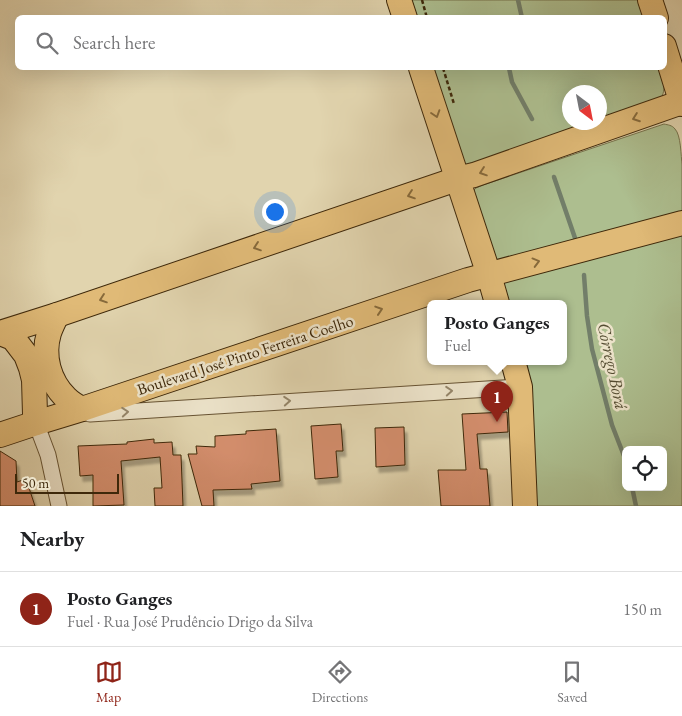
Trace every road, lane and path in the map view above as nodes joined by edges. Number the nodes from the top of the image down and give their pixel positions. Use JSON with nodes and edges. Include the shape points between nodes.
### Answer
{"nodes":[{"id":1,"x":399,"y":0,"type":"edge"},
{"id":2,"x":422,"y":0,"type":"edge"},
{"id":3,"x":650,"y":0,"type":"edge"},
{"id":4,"x":404,"y":15,"type":"edge"},
{"id":5,"x":426,"y":15,"type":"edge"},
{"id":6,"x":655,"y":15,"type":"edge"},
{"id":7,"x":667,"y":56,"type":"edge"},
{"id":8,"x":422,"y":70,"type":"edge"},
{"id":9,"x":682,"y":103,"type":"edge"},
{"id":10,"x":457,"y":179,"type":"junction"},
{"id":11,"x":682,"y":223,"type":"edge"},
{"id":12,"x":489,"y":275,"type":"junction"},
{"id":13,"x":496,"y":300,"type":"edge"},
{"id":14,"x":57,"y":315,"type":"junction"},
{"id":15,"x":0,"y":333,"type":"edge"},
{"id":16,"x":513,"y":365,"type":"edge"},
{"id":17,"x":520,"y":387,"type":"junction"},
{"id":18,"x":82,"y":409,"type":"junction"},
{"id":19,"x":59,"y":416,"type":"junction"},
{"id":20,"x":36,"y":423,"type":"junction"},
{"id":21,"x":0,"y":435,"type":"edge"},
{"id":22,"x":59,"y":506,"type":"edge"},
{"id":23,"x":525,"y":506,"type":"edge"}],
"edges":[{"from":1,"to":4,"type":"main road"},
{"from":2,"to":5,"type":"path"},
{"from":3,"to":6,"type":"main road"},
{"from":7,"to":9,"type":"main road"},
{"from":8,"to":10,"type":"main road","one_way":true},
{"from":9,"to":10,"type":"main road","one_way":true},
{"from":10,"to":12,"type":"main road"},
{"from":10,"to":14,"type":"main road","one_way":true},
{"from":12,"to":11,"type":"main road","name":"Boulevard José Pinto Ferreira Coelho","one_way":true},
{"from":12,"to":13,"type":"main road"},
{"from":18,"to":12,"type":"main road","name":"Boulevard José Pinto Ferreira Coelho","one_way":true},
{"from":14,"to":15,"type":"main road"},
{"from":14,"to":18,"type":"main road","via":[[49,332],[48,368],[66,399]]},
{"from":15,"to":20,"type":"main road","via":[[13,338],[31,368]]},
{"from":16,"to":17,"type":"main road"},
{"from":19,"to":17,"type":"street","one_way":true},
{"from":17,"to":23,"type":"main road"},
{"from":18,"to":19,"type":"main road","name":"Boulevard José Pinto Ferreira Coelho"},
{"from":19,"to":20,"type":"main road","name":"Boulevard José Pinto Ferreira Coelho"},
{"from":20,"to":21,"type":"main road","name":"Boulevard José Pinto Ferreira Coelho"},
{"from":20,"to":22,"type":"street","via":[[48,455]]}]}
